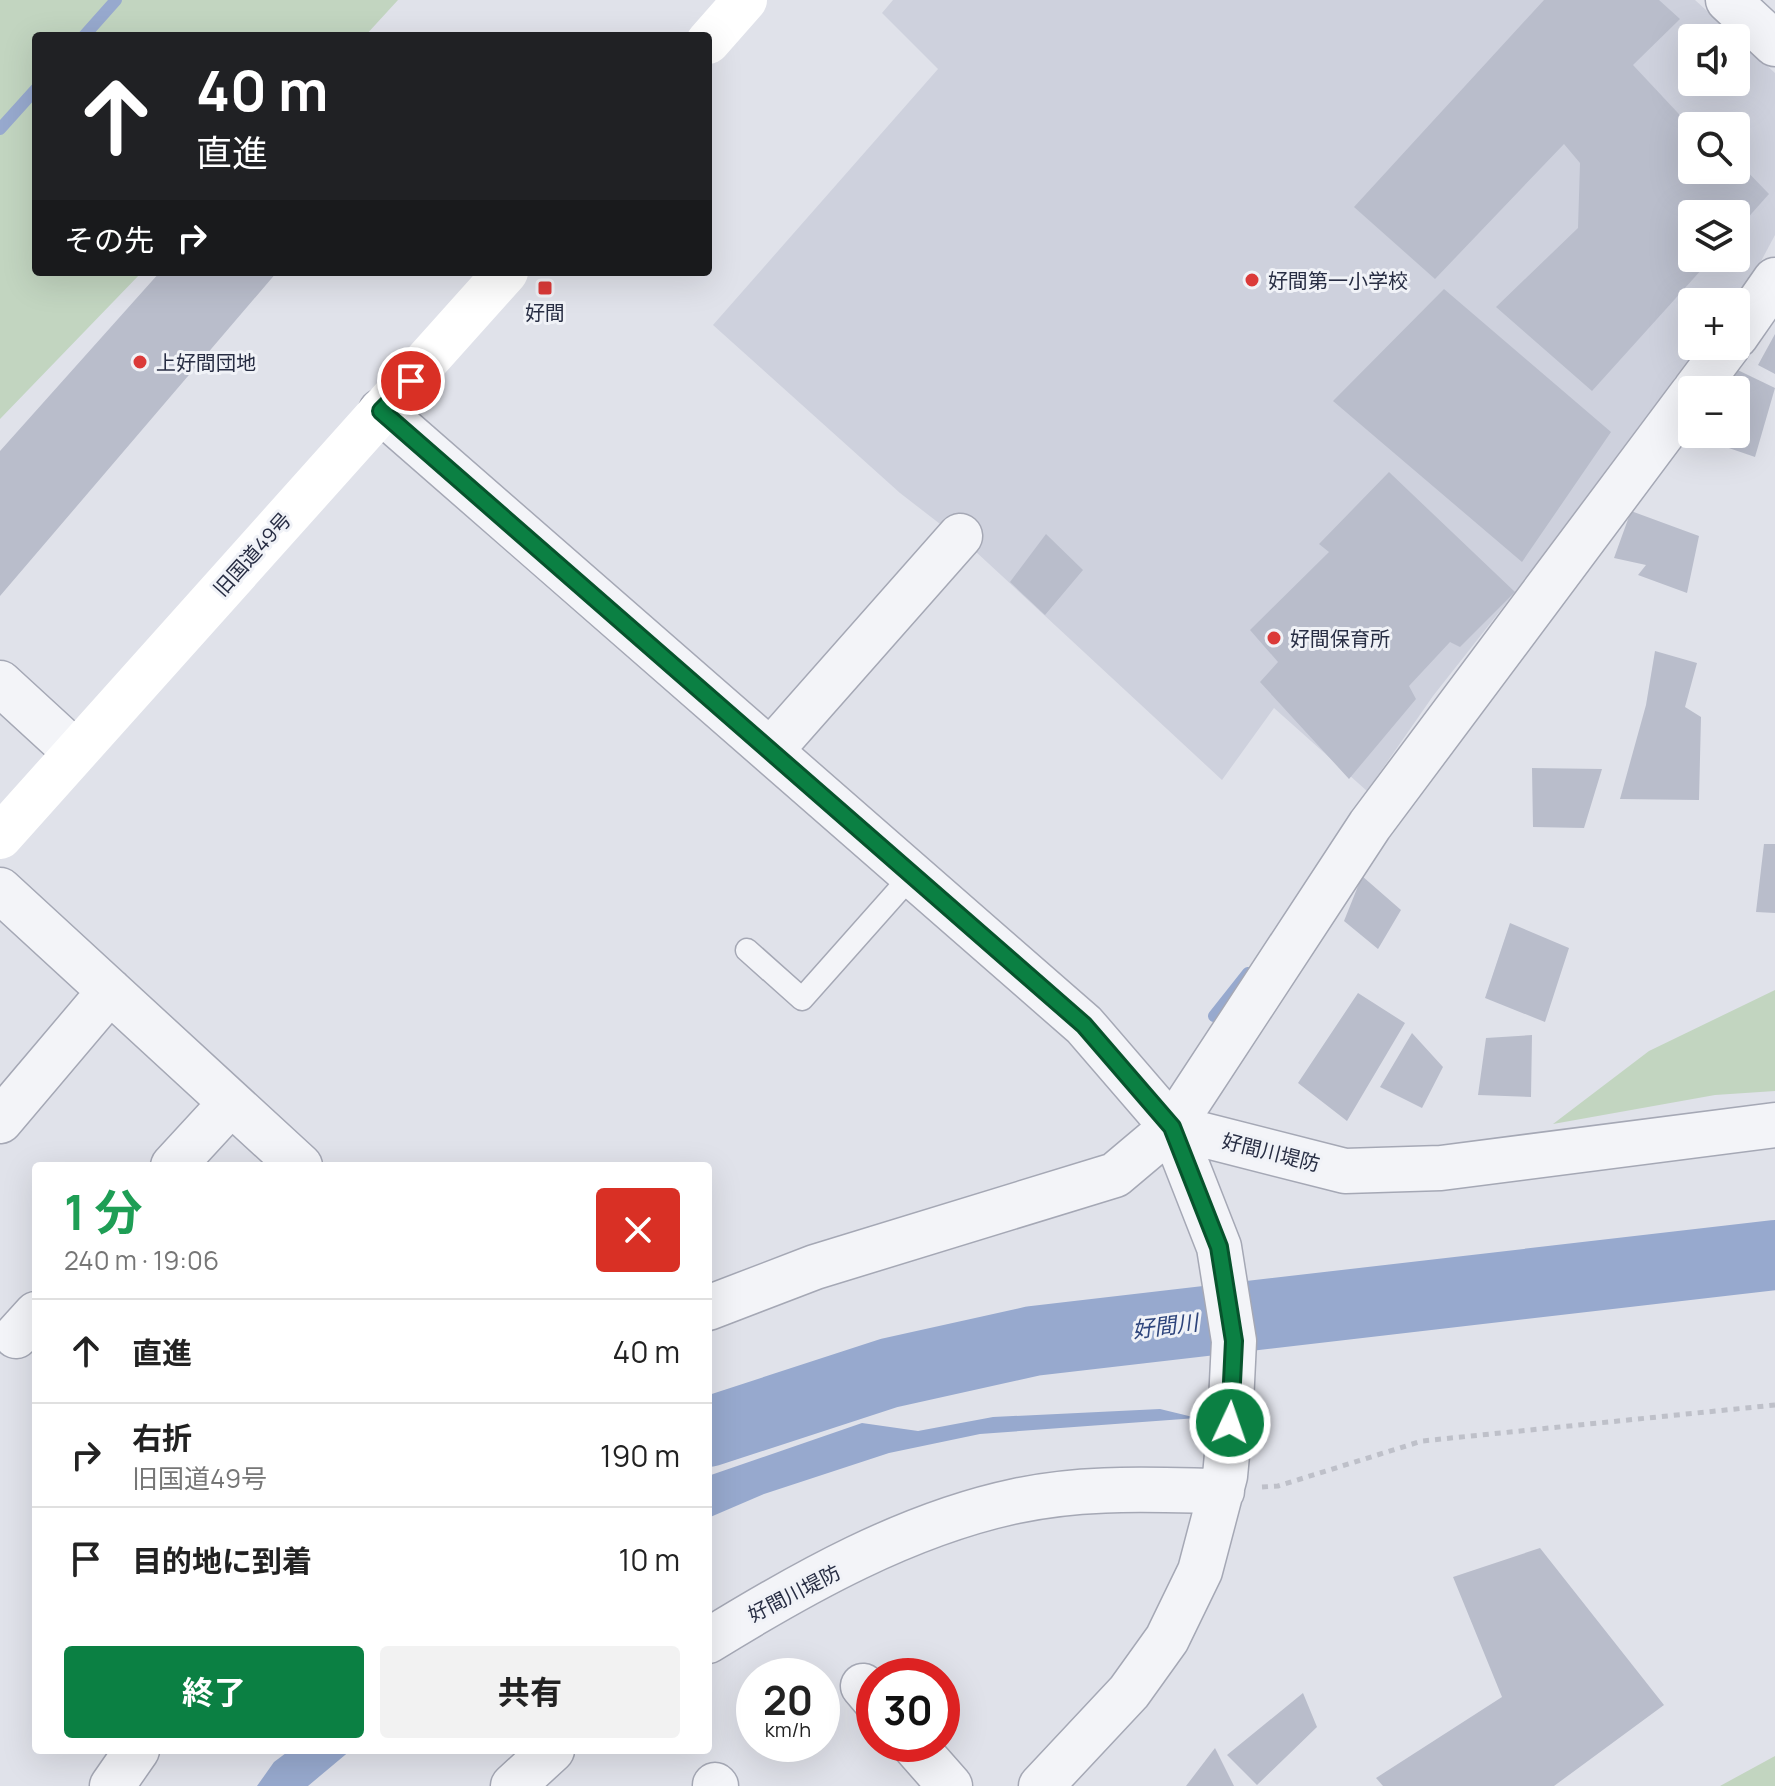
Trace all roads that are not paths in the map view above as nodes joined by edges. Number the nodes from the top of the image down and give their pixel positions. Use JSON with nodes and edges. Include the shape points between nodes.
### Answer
{"nodes":[{"id":1,"x":745,"y":0,"type":"edge"},
{"id":2,"x":1728,"y":0,"type":"edge"},
{"id":3,"x":712,"y":37,"type":"edge"},
{"id":4,"x":1775,"y":44,"type":"edge"},
{"id":5,"x":502,"y":276,"type":"edge"},
{"id":6,"x":1775,"y":280,"type":"edge"},
{"id":7,"x":1750,"y":316,"type":"edge"},
{"id":8,"x":1717,"y":360,"type":"edge"},
{"id":9,"x":1705,"y":376,"type":"edge"},
{"id":10,"x":381,"y":411,"type":"junction"},
{"id":11,"x":1678,"y":412,"type":"edge"},
{"id":12,"x":960,"y":536,"type":"dead end"},
{"id":13,"x":0,"y":683,"type":"edge"},
{"id":14,"x":772,"y":749,"type":"junction"},
{"id":15,"x":74,"y":751,"type":"junction"},
{"id":16,"x":0,"y":837,"type":"edge"},
{"id":17,"x":913,"y":874,"type":"junction"},
{"id":18,"x":0,"y":890,"type":"edge"},
{"id":19,"x":747,"y":950,"type":"dead end"},
{"id":20,"x":110,"y":991,"type":"junction"},
{"id":21,"x":231,"y":1103,"type":"junction"},
{"id":22,"x":0,"y":1121,"type":"edge"},
{"id":23,"x":1775,"y":1125,"type":"edge"},
{"id":24,"x":1172,"y":1127,"type":"junction"},
{"id":25,"x":177,"y":1162,"type":"edge"},
{"id":26,"x":296,"y":1162,"type":"edge"},
{"id":27,"x":712,"y":1306,"type":"edge"},
{"id":28,"x":1223,"y":1484,"type":"junction"},
{"id":29,"x":712,"y":1639,"type":"edge"},
{"id":30,"x":134,"y":1754,"type":"edge"},
{"id":31,"x":548,"y":1754,"type":"edge"},
{"id":32,"x":929,"y":1762,"type":"edge"},
{"id":33,"x":112,"y":1786,"type":"edge"},
{"id":34,"x":513,"y":1786,"type":"edge"},
{"id":35,"x":950,"y":1786,"type":"edge"},
{"id":36,"x":1041,"y":1786,"type":"edge"}],
"edges":[{"from":1,"to":3,"type":"street"},
{"from":2,"to":4,"type":"street"},
{"from":5,"to":10,"type":"street","name":"旧国道49号"},
{"from":6,"to":7,"type":"street"},
{"from":8,"to":9,"type":"street"},
{"from":10,"to":14,"type":"street"},
{"from":10,"to":15,"type":"street","name":"旧国道49号"},
{"from":11,"to":24,"type":"street","via":[[1370,825]]},
{"from":12,"to":14,"type":"street"},
{"from":13,"to":15,"type":"street"},
{"from":14,"to":17,"type":"street"},
{"from":15,"to":16,"type":"street","name":"旧国道49号"},
{"from":17,"to":19,"type":"lane","via":[[802,999]]},
{"from":17,"to":24,"type":"street","via":[[1084,1025]]},
{"from":18,"to":20,"type":"street"},
{"from":20,"to":21,"type":"street"},
{"from":20,"to":22,"type":"street"},
{"from":21,"to":25,"type":"street"},
{"from":21,"to":26,"type":"street"},
{"from":23,"to":24,"type":"street","name":"好間川堤防","via":[[1441,1168],[1345,1171]]},
{"from":24,"to":27,"type":"street","via":[[1115,1175],[815,1267]]},
{"from":24,"to":28,"type":"street","via":[[1219,1247],[1234,1341]]},
{"from":28,"to":29,"type":"street","name":"好間川堤防","via":[[1097,1490],[1016,1501],[914,1533],[765,1606]]},
{"from":28,"to":36,"type":"street","via":[[1200,1571],[1167,1639],[1129,1692]]},
{"from":30,"to":33,"type":"street"},
{"from":31,"to":34,"type":"street"},
{"from":32,"to":35,"type":"street"}]}
